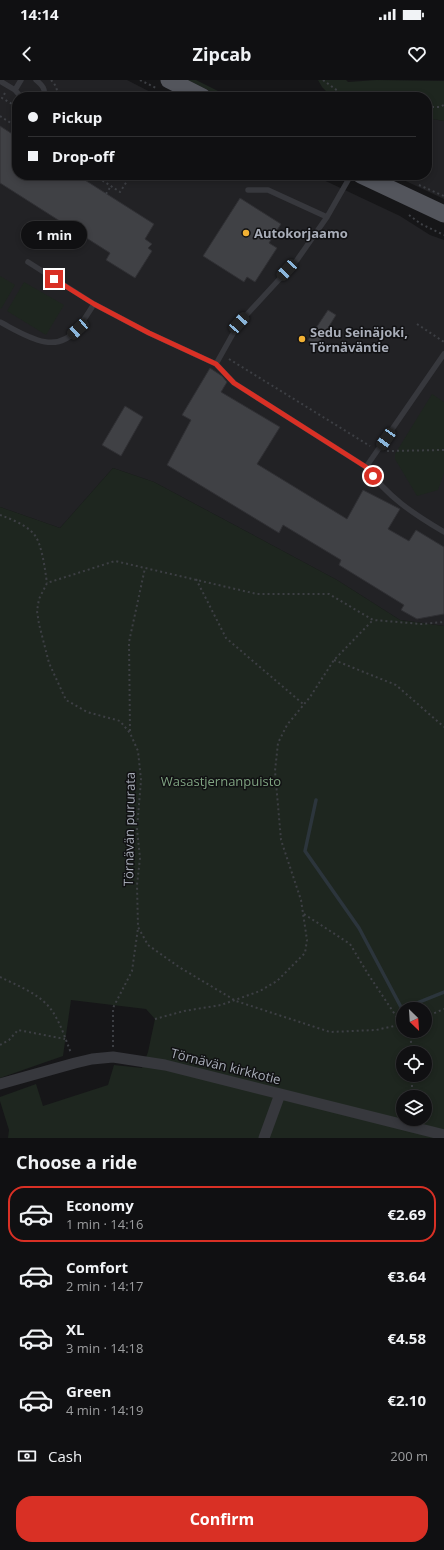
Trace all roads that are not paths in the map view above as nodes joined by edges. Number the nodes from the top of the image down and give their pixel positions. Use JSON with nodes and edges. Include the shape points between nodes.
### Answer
{"nodes":[{"id":1,"x":21,"y":80,"type":"edge"},
{"id":2,"x":36,"y":80,"type":"edge"},
{"id":3,"x":169,"y":80,"type":"edge"},
{"id":4,"x":0,"y":81,"type":"edge"},
{"id":5,"x":15,"y":90,"type":"joint"},
{"id":6,"x":45,"y":92,"type":"edge"},
{"id":7,"x":193,"y":92,"type":"edge"},
{"id":8,"x":348,"y":180,"type":"edge"},
{"id":9,"x":372,"y":180,"type":"edge"},
{"id":10,"x":248,"y":190,"type":"dead end"},
{"id":11,"x":444,"y":214,"type":"edge"},
{"id":12,"x":327,"y":217,"type":"junction"},
{"id":13,"x":28,"y":262,"type":"dead end"},
{"id":14,"x":94,"y":304,"type":"junction"},
{"id":15,"x":0,"y":322,"type":"edge"},
{"id":16,"x":444,"y":354,"type":"edge"},
{"id":17,"x":216,"y":364,"type":"junction"},
{"id":18,"x":366,"y":467,"type":"junction"},
{"id":19,"x":444,"y":532,"type":"edge"},
{"id":20,"x":0,"y":1084,"type":"edge"},
{"id":21,"x":280,"y":1094,"type":"junction"},
{"id":22,"x":444,"y":1135,"type":"edge"},
{"id":23,"x":264,"y":1138,"type":"edge"}],
"edges":[{"from":1,"to":5,"type":"lane"},
{"from":2,"to":6,"type":"lane"},
{"from":3,"to":7,"type":"main road"},
{"from":4,"to":5,"type":"lane"},
{"from":8,"to":12,"type":"lane"},
{"from":9,"to":11,"type":"main road"},
{"from":10,"to":12,"type":"lane","via":[[268,190]]},
{"from":12,"to":17,"type":"lane","via":[[297,260],[239,323]]},
{"from":13,"to":14,"type":"lane"},
{"from":14,"to":15,"type":"lane","via":[[78,329],[57,342],[44,343],[29,338]]},
{"from":14,"to":17,"type":"lane"},
{"from":16,"to":18,"type":"lane"},
{"from":17,"to":18,"type":"lane","via":[[234,383]]},
{"from":18,"to":19,"type":"lane","via":[[379,484],[412,512]]},
{"from":20,"to":21,"type":"street","name":"Törnävän kirkkotie","via":[[75,1063],[113,1057],[165,1065]]},
{"from":21,"to":22,"type":"street","name":"Törnävän kirkkotie"},
{"from":21,"to":23,"type":"street"}]}
